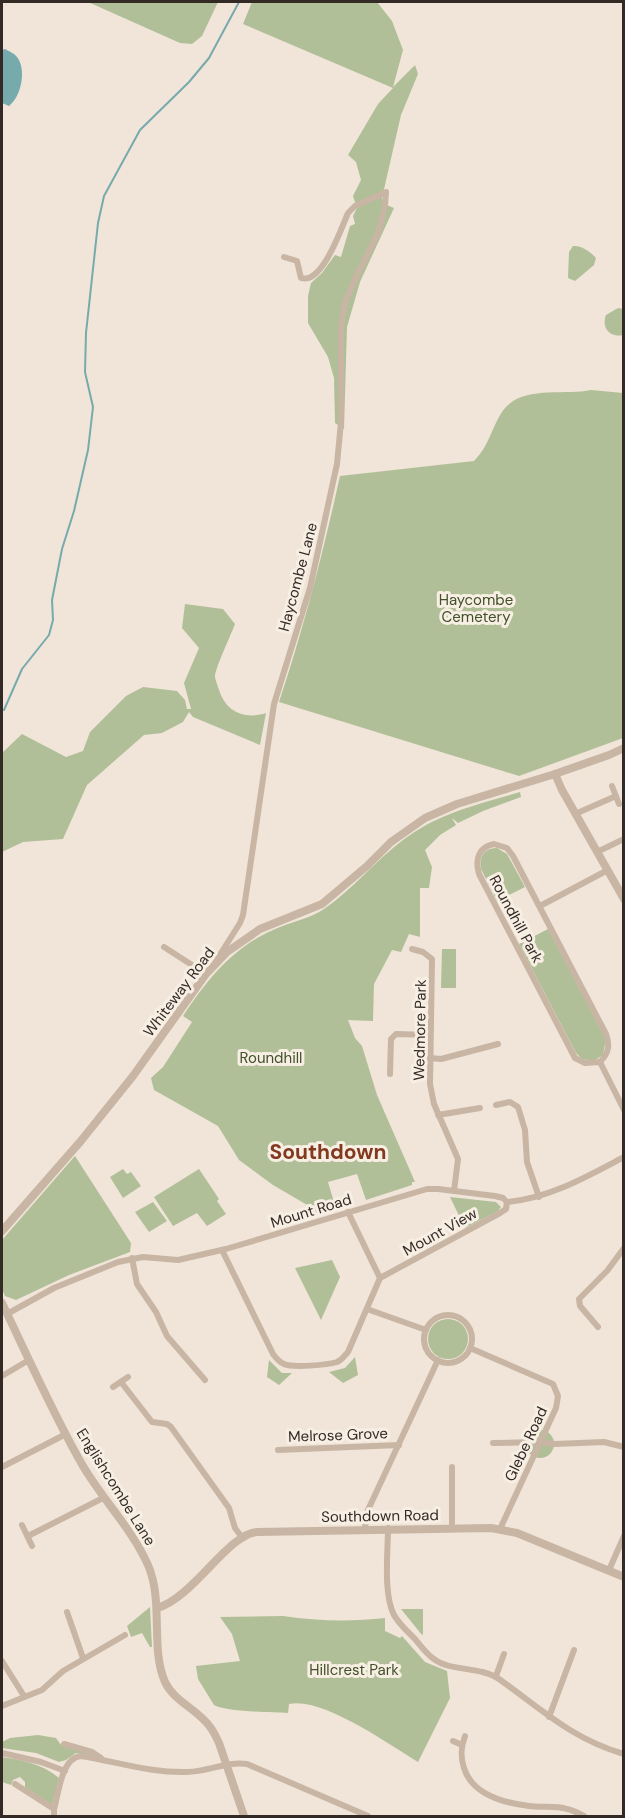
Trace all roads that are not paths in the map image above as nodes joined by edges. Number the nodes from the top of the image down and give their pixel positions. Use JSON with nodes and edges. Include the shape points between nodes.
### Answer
{"nodes":[{"id":1,"x":284,"y":257,"type":"dead end"},
{"id":2,"x":624,"y":748,"type":"edge"},
{"id":3,"x":555,"y":774,"type":"junction"},
{"id":4,"x":612,"y":786,"type":"dead end"},
{"id":5,"x":616,"y":795,"type":"junction"},
{"id":6,"x":619,"y":804,"type":"dead end"},
{"id":7,"x":575,"y":813,"type":"junction"},
{"id":8,"x":624,"y":839,"type":"edge"},
{"id":9,"x":597,"y":852,"type":"junction"},
{"id":10,"x":606,"y":871,"type":"junction"},
{"id":11,"x":624,"y":900,"type":"edge"},
{"id":12,"x":540,"y":906,"type":"junction"},
{"id":13,"x":164,"y":947,"type":"dead end"},
{"id":14,"x":412,"y":950,"type":"dead end"},
{"id":15,"x":214,"y":964,"type":"junction"},
{"id":16,"x":206,"y":974,"type":"junction"},
{"id":17,"x":430,"y":1035,"type":"junction"},
{"id":18,"x":498,"y":1044,"type":"dead end"},
{"id":19,"x":430,"y":1058,"type":"junction"},
{"id":20,"x":600,"y":1062,"type":"junction"},
{"id":21,"x":390,"y":1074,"type":"dead end"},
{"id":22,"x":496,"y":1105,"type":"dead end"},
{"id":23,"x":480,"y":1108,"type":"dead end"},
{"id":24,"x":624,"y":1110,"type":"edge"},
{"id":25,"x":438,"y":1115,"type":"junction"},
{"id":26,"x":624,"y":1157,"type":"edge"},
{"id":27,"x":454,"y":1191,"type":"junction"},
{"id":28,"x":539,"y":1197,"type":"junction"},
{"id":29,"x":507,"y":1202,"type":"junction"},
{"id":30,"x":348,"y":1212,"type":"junction"},
{"id":31,"x":2,"y":1231,"type":"edge"},
{"id":32,"x":624,"y":1248,"type":"edge"},
{"id":33,"x":222,"y":1250,"type":"junction"},
{"id":34,"x":132,"y":1258,"type":"junction"},
{"id":35,"x":380,"y":1278,"type":"junction"},
{"id":36,"x":2,"y":1303,"type":"edge"},
{"id":37,"x":367,"y":1309,"type":"junction"},
{"id":38,"x":7,"y":1314,"type":"junction"},
{"id":39,"x":598,"y":1327,"type":"dead end"},
{"id":40,"x":426,"y":1330,"type":"junction"},
{"id":41,"x":470,"y":1348,"type":"junction"},
{"id":42,"x":29,"y":1360,"type":"junction"},
{"id":43,"x":438,"y":1360,"type":"junction"},
{"id":44,"x":2,"y":1376,"type":"edge"},
{"id":45,"x":128,"y":1377,"type":"dead end"},
{"id":46,"x":205,"y":1380,"type":"dead end"},
{"id":47,"x":121,"y":1382,"type":"junction"},
{"id":48,"x":113,"y":1387,"type":"dead end"},
{"id":49,"x":66,"y":1434,"type":"junction"},
{"id":50,"x":540,"y":1442,"type":"junction"},
{"id":51,"x":493,"y":1443,"type":"dead end"},
{"id":52,"x":399,"y":1445,"type":"junction"},
{"id":53,"x":624,"y":1447,"type":"edge"},
{"id":54,"x":278,"y":1450,"type":"dead end"},
{"id":55,"x":2,"y":1467,"type":"edge"},
{"id":56,"x":452,"y":1467,"type":"dead end"},
{"id":57,"x":103,"y":1498,"type":"junction"},
{"id":58,"x":22,"y":1525,"type":"dead end"},
{"id":59,"x":365,"y":1528,"type":"junction"},
{"id":60,"x":388,"y":1528,"type":"junction"},
{"id":61,"x":452,"y":1528,"type":"junction"},
{"id":62,"x":500,"y":1529,"type":"junction"},
{"id":63,"x":28,"y":1536,"type":"junction"},
{"id":64,"x":241,"y":1536,"type":"junction"},
{"id":65,"x":624,"y":1536,"type":"edge"},
{"id":66,"x":32,"y":1546,"type":"dead end"},
{"id":67,"x":609,"y":1570,"type":"junction"},
{"id":68,"x":624,"y":1576,"type":"edge"},
{"id":69,"x":157,"y":1608,"type":"junction"},
{"id":70,"x":67,"y":1612,"type":"dead end"},
{"id":71,"x":125,"y":1635,"type":"dead end"},
{"id":72,"x":574,"y":1650,"type":"dead end"},
{"id":73,"x":504,"y":1654,"type":"dead end"},
{"id":74,"x":83,"y":1658,"type":"junction"},
{"id":75,"x":2,"y":1661,"type":"edge"},
{"id":76,"x":496,"y":1676,"type":"junction"},
{"id":77,"x":24,"y":1696,"type":"junction"},
{"id":78,"x":2,"y":1706,"type":"edge"},
{"id":79,"x":549,"y":1717,"type":"junction"},
{"id":80,"x":465,"y":1736,"type":"dead end"},
{"id":81,"x":453,"y":1741,"type":"dead end"},
{"id":82,"x":64,"y":1744,"type":"dead end"},
{"id":83,"x":462,"y":1745,"type":"junction"},
{"id":84,"x":2,"y":1753,"type":"edge"},
{"id":85,"x":624,"y":1754,"type":"edge"},
{"id":86,"x":104,"y":1760,"type":"junction"},
{"id":87,"x":226,"y":1764,"type":"junction"},
{"id":88,"x":65,"y":1771,"type":"junction"},
{"id":89,"x":15,"y":1784,"type":"dead end"},
{"id":90,"x":54,"y":1813,"type":"edge"},
{"id":91,"x":244,"y":1816,"type":"edge"},
{"id":92,"x":368,"y":1816,"type":"edge"},
{"id":93,"x":584,"y":1816,"type":"edge"}],
"edges":[{"from":1,"to":15,"type":"street","name":"Haycombe Lane","via":[[297,261],[301,278],[312,278],[323,266],[348,213],[386,192],[378,233],[345,303],[337,464],[310,588],[272,710],[243,915]]},
{"from":2,"to":3,"type":"street","name":"Whiteway Road"},
{"from":3,"to":7,"type":"street"},
{"from":3,"to":15,"type":"street","name":"Whiteway Road","via":[[424,818],[391,842],[332,898],[260,929]]},
{"from":4,"to":5,"type":"street"},
{"from":5,"to":6,"type":"street"},
{"from":5,"to":7,"type":"street"},
{"from":7,"to":9,"type":"street"},
{"from":8,"to":9,"type":"street"},
{"from":9,"to":10,"type":"street"},
{"from":10,"to":11,"type":"street"},
{"from":10,"to":12,"type":"street","name":"Roundhill Park"},
{"from":12,"to":20,"type":"street","name":"Roundhill Park","via":[[609,1041],[609,1050]]},
{"from":12,"to":20,"type":"street","name":"Roundhill Park","via":[[507,848],[494,844],[481,850],[477,860],[479,874],[575,1058],[585,1063]]},
{"from":13,"to":16,"type":"street"},
{"from":14,"to":17,"type":"street","name":"Wedmore Park","via":[[432,959]]},
{"from":15,"to":16,"type":"street","name":"Whiteway Road"},
{"from":16,"to":31,"type":"street","name":"Whiteway Road","via":[[129,1081]]},
{"from":17,"to":19,"type":"street","name":"Wedmore Park"},
{"from":17,"to":21,"type":"street","via":[[396,1034],[391,1039]]},
{"from":18,"to":19,"type":"street","via":[[441,1059]]},
{"from":19,"to":25,"type":"street","name":"Wedmore Park"},
{"from":20,"to":24,"type":"street"},
{"from":22,"to":28,"type":"street","via":[[510,1102],[518,1107],[525,1130],[527,1162]]},
{"from":23,"to":25,"type":"street"},
{"from":25,"to":27,"type":"street","name":"Wedmore Park","via":[[458,1159]]},
{"from":26,"to":28,"type":"street","name":"Mount Road"},
{"from":27,"to":29,"type":"street","name":"Mount Road","via":[[495,1196]]},
{"from":27,"to":30,"type":"street","name":"Mount Road","via":[[427,1189]]},
{"from":28,"to":29,"type":"street","name":"Mount Road"},
{"from":29,"to":35,"type":"street","name":"Mount View","via":[[500,1213]]},
{"from":30,"to":33,"type":"street","name":"Mount Road"},
{"from":30,"to":35,"type":"street"},
{"from":32,"to":39,"type":"street","via":[[578,1302]]},
{"from":33,"to":34,"type":"street","name":"Mount Road","via":[[178,1260]]},
{"from":33,"to":37,"type":"street","via":[[273,1354],[285,1365],[340,1360],[348,1353]]},
{"from":34,"to":38,"type":"street","name":"Mount Road","via":[[54,1288]]},
{"from":34,"to":46,"type":"street","via":[[137,1284],[167,1336]]},
{"from":35,"to":37,"type":"street"},
{"from":36,"to":38,"type":"street","name":"Englishcombe Lane"},
{"from":37,"to":40,"type":"street"},
{"from":38,"to":42,"type":"street","name":"Englishcombe Lane"},
{"from":40,"to":41,"type":"street","via":[[441,1316],[460,1318],[471,1333]]},
{"from":40,"to":43,"type":"street","via":[[427,1351]]},
{"from":41,"to":43,"type":"street","via":[[460,1359]]},
{"from":41,"to":50,"type":"street","name":"Glebe Road","via":[[553,1384],[558,1396],[556,1408]]},
{"from":42,"to":44,"type":"street"},
{"from":42,"to":49,"type":"street","name":"Englishcombe Lane"},
{"from":43,"to":52,"type":"street"},
{"from":45,"to":47,"type":"street"},
{"from":47,"to":48,"type":"street"},
{"from":47,"to":64,"type":"street","via":[[152,1422],[171,1427],[229,1508]]},
{"from":49,"to":55,"type":"street"},
{"from":49,"to":57,"type":"street","name":"Englishcombe Lane"},
{"from":50,"to":51,"type":"street"},
{"from":50,"to":53,"type":"street","via":[[604,1442]]},
{"from":50,"to":62,"type":"street","name":"Glebe Road"},
{"from":52,"to":54,"type":"street","name":"Melrose Grove"},
{"from":52,"to":59,"type":"street","via":[[367,1512]]},
{"from":56,"to":61,"type":"street"},
{"from":57,"to":63,"type":"street"},
{"from":57,"to":69,"type":"street","name":"Englishcombe Lane","via":[[148,1564]]},
{"from":58,"to":63,"type":"street"},
{"from":59,"to":60,"type":"street","name":"Southdown Road"},
{"from":59,"to":64,"type":"street","name":"Southdown Road","via":[[250,1532]]},
{"from":60,"to":61,"type":"street","name":"Southdown Road"},
{"from":60,"to":76,"type":"street","via":[[390,1602],[397,1619],[434,1660]]},
{"from":61,"to":62,"type":"street","name":"Southdown Road"},
{"from":62,"to":67,"type":"street","name":"Southdown Road"},
{"from":63,"to":66,"type":"street"},
{"from":64,"to":69,"type":"street","via":[[171,1603]]},
{"from":65,"to":67,"type":"street"},
{"from":67,"to":68,"type":"street","name":"Southdown Road"},
{"from":69,"to":87,"type":"street","name":"Englishcombe Lane","via":[[161,1668],[166,1683],[213,1731]]},
{"from":70,"to":74,"type":"street"},
{"from":71,"to":74,"type":"street"},
{"from":72,"to":79,"type":"street"},
{"from":73,"to":76,"type":"street"},
{"from":74,"to":77,"type":"street","via":[[42,1690]]},
{"from":75,"to":77,"type":"street"},
{"from":76,"to":79,"type":"street"},
{"from":77,"to":78,"type":"street"},
{"from":79,"to":85,"type":"street","via":[[575,1735]]},
{"from":80,"to":83,"type":"street"},
{"from":81,"to":83,"type":"street"},
{"from":82,"to":86,"type":"street"},
{"from":83,"to":93,"type":"street","via":[[467,1776],[488,1795],[529,1806],[566,1808]]},
{"from":84,"to":88,"type":"street"},
{"from":86,"to":87,"type":"street","via":[[146,1771],[174,1772],[203,1771]]},
{"from":86,"to":88,"type":"street","via":[[76,1756]]},
{"from":87,"to":91,"type":"street","name":"Englishcombe Lane"},
{"from":87,"to":92,"type":"street","via":[[247,1764]]},
{"from":88,"to":90,"type":"street"},
{"from":89,"to":90,"type":"street"}]}
